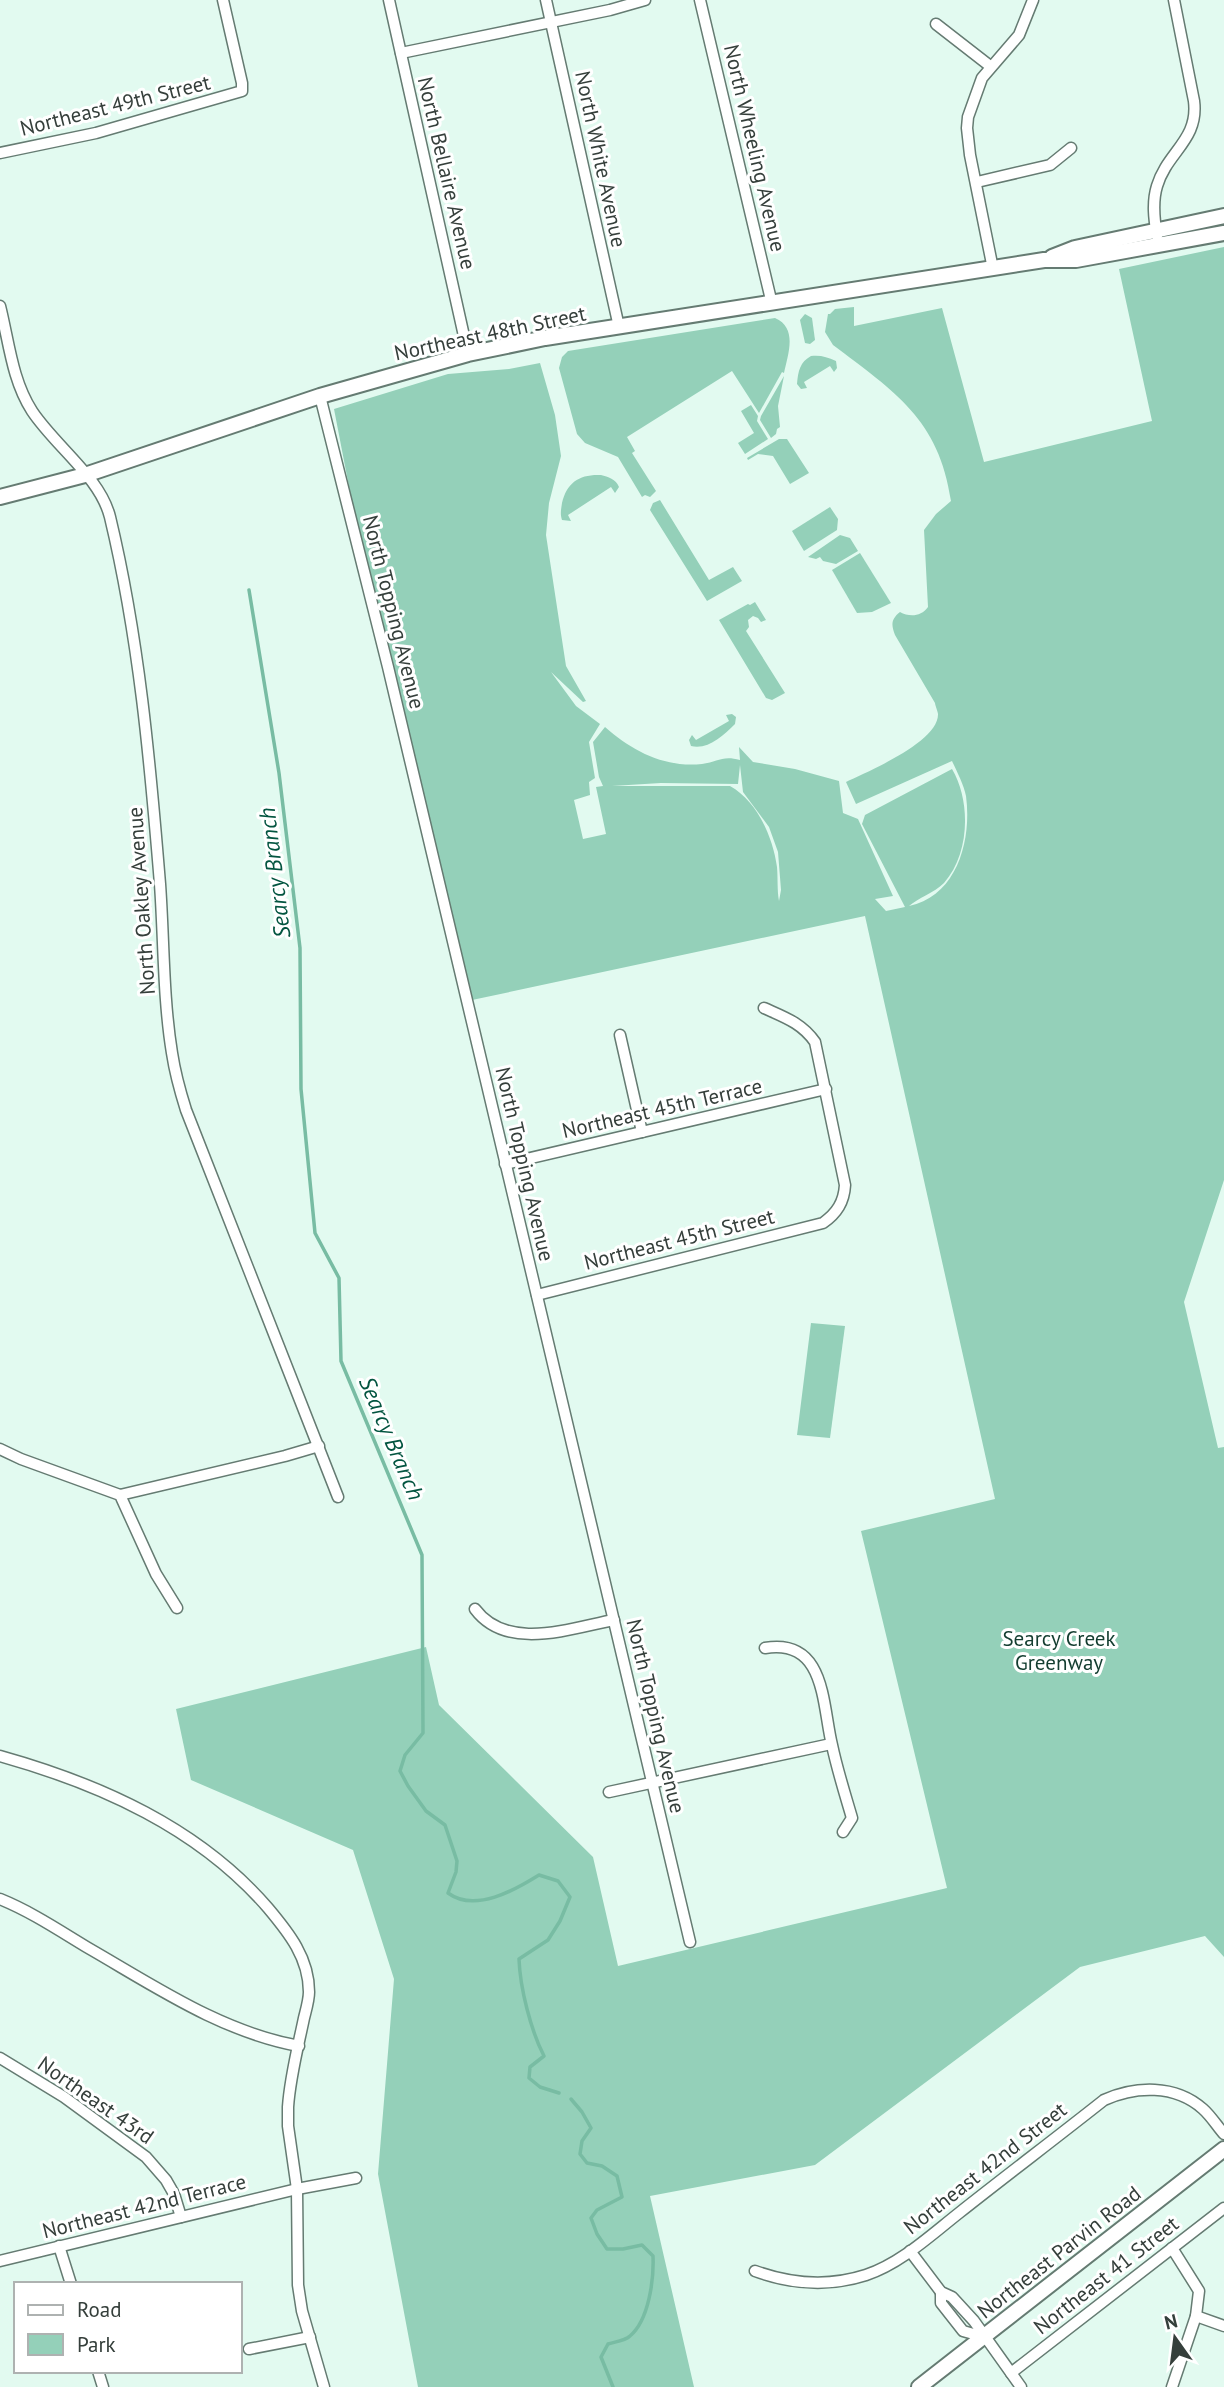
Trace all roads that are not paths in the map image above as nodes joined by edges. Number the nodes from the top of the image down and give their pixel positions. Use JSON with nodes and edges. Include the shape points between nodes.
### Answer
{"nodes":[{"id":1,"x":223,"y":0,"type":"edge"},
{"id":2,"x":389,"y":0,"type":"edge"},
{"id":3,"x":546,"y":0,"type":"edge"},
{"id":4,"x":645,"y":0,"type":"edge"},
{"id":5,"x":700,"y":0,"type":"edge"},
{"id":6,"x":1033,"y":0,"type":"edge"},
{"id":7,"x":1174,"y":0,"type":"edge"},
{"id":8,"x":551,"y":22,"type":"junction"},
{"id":9,"x":936,"y":24,"type":"dead end"},
{"id":10,"x":401,"y":53,"type":"junction"},
{"id":11,"x":990,"y":66,"type":"junction"},
{"id":12,"x":1071,"y":148,"type":"dead end"},
{"id":13,"x":0,"y":153,"type":"edge"},
{"id":14,"x":977,"y":182,"type":"junction"},
{"id":15,"x":1224,"y":216,"type":"edge"},
{"id":16,"x":1224,"y":233,"type":"edge"},
{"id":17,"x":1158,"y":239,"type":"junction"},
{"id":18,"x":993,"y":269,"type":"junction"},
{"id":19,"x":772,"y":304,"type":"junction"},
{"id":20,"x":0,"y":306,"type":"edge"},
{"id":21,"x":619,"y":327,"type":"junction"},
{"id":22,"x":468,"y":354,"type":"junction"},
{"id":23,"x":320,"y":396,"type":"junction"},
{"id":24,"x":85,"y":475,"type":"junction"},
{"id":25,"x":0,"y":497,"type":"edge"},
{"id":26,"x":764,"y":1008,"type":"dead end"},
{"id":27,"x":620,"y":1035,"type":"dead end"},
{"id":28,"x":826,"y":1089,"type":"junction"},
{"id":29,"x":642,"y":1132,"type":"junction"},
{"id":30,"x":505,"y":1164,"type":"junction"},
{"id":31,"x":537,"y":1295,"type":"junction"},
{"id":32,"x":319,"y":1446,"type":"junction"},
{"id":33,"x":0,"y":1449,"type":"edge"},
{"id":34,"x":120,"y":1495,"type":"junction"},
{"id":35,"x":338,"y":1497,"type":"dead end"},
{"id":36,"x":177,"y":1608,"type":"dead end"},
{"id":37,"x":475,"y":1609,"type":"dead end"},
{"id":38,"x":614,"y":1620,"type":"junction"},
{"id":39,"x":765,"y":1648,"type":"dead end"},
{"id":40,"x":831,"y":1744,"type":"junction"},
{"id":41,"x":0,"y":1756,"type":"edge"},
{"id":42,"x":652,"y":1783,"type":"junction"},
{"id":43,"x":609,"y":1792,"type":"dead end"},
{"id":44,"x":843,"y":1832,"type":"dead end"},
{"id":45,"x":0,"y":1899,"type":"edge"},
{"id":46,"x":690,"y":1942,"type":"dead end"},
{"id":47,"x":299,"y":2046,"type":"junction"},
{"id":48,"x":0,"y":2058,"type":"edge"},
{"id":49,"x":1224,"y":2134,"type":"edge"},
{"id":50,"x":1224,"y":2149,"type":"edge"},
{"id":51,"x":356,"y":2178,"type":"dead end"},
{"id":52,"x":296,"y":2189,"type":"junction"},
{"id":53,"x":1224,"y":2208,"type":"edge"},
{"id":54,"x":181,"y":2217,"type":"junction"},
{"id":55,"x":59,"y":2246,"type":"junction"},
{"id":56,"x":1172,"y":2248,"type":"junction"},
{"id":57,"x":910,"y":2250,"type":"junction"},
{"id":58,"x":0,"y":2261,"type":"edge"},
{"id":59,"x":755,"y":2271,"type":"dead end"},
{"id":60,"x":70,"y":2282,"type":"edge"},
{"id":61,"x":1196,"y":2316,"type":"junction"},
{"id":62,"x":1224,"y":2326,"type":"edge"},
{"id":63,"x":310,"y":2337,"type":"junction"},
{"id":64,"x":984,"y":2338,"type":"junction"},
{"id":65,"x":249,"y":2349,"type":"dead end"},
{"id":66,"x":1011,"y":2373,"type":"junction"},
{"id":67,"x":324,"y":2387,"type":"edge"},
{"id":68,"x":919,"y":2387,"type":"edge"},
{"id":69,"x":1021,"y":2387,"type":"edge"},
{"id":70,"x":1172,"y":2387,"type":"edge"}],
"edges":[{"from":1,"to":13,"type":"street","name":"Northeast 49th Street","via":[[242,91],[96,133]]},
{"from":2,"to":10,"type":"street","name":"North Bellaire Avenue"},
{"from":3,"to":8,"type":"street","name":"North White Avenue"},
{"from":4,"to":8,"type":"street"},
{"from":5,"to":19,"type":"street","name":"North Wheeling Avenue"},
{"from":6,"to":11,"type":"street","via":[[1019,34]]},
{"from":7,"to":17,"type":"street","via":[[1195,114],[1190,134],[1157,185]]},
{"from":8,"to":10,"type":"street"},
{"from":8,"to":21,"type":"street","name":"North White Avenue"},
{"from":9,"to":11,"type":"street"},
{"from":10,"to":22,"type":"street","name":"North Bellaire Avenue"},
{"from":11,"to":14,"type":"street","via":[[968,117]]},
{"from":12,"to":14,"type":"street","via":[[1050,165]]},
{"from":14,"to":18,"type":"street"},
{"from":15,"to":17,"type":"street","name":"Northeast 48th Street"},
{"from":16,"to":17,"type":"street","name":"Northeast 48th Street"},
{"from":17,"to":18,"type":"street","name":"Northeast 48th Street","via":[[1075,248],[1044,260]]},
{"from":18,"to":19,"type":"street","name":"Northeast 48th Street"},
{"from":19,"to":21,"type":"street","name":"Northeast 48th Street"},
{"from":20,"to":24,"type":"street","name":"North Oakley Avenue","via":[[23,395],[39,422]]},
{"from":21,"to":22,"type":"street","name":"Northeast 48th Street"},
{"from":22,"to":23,"type":"street","name":"Northeast 48th Street"},
{"from":23,"to":24,"type":"street","name":"Northeast 48th Street"},
{"from":23,"to":30,"type":"street","name":"North Topping Avenue"},
{"from":24,"to":25,"type":"street","name":"Northeast 48th Street"},
{"from":24,"to":32,"type":"street","name":"North Oakley Avenue","via":[[98,489],[109,515],[132,630],[149,747],[169,1033],[177,1078]]},
{"from":26,"to":28,"type":"street","via":[[808,1032],[815,1042]]},
{"from":27,"to":29,"type":"street"},
{"from":28,"to":29,"type":"street","name":"Northeast 45th Terrace"},
{"from":28,"to":31,"type":"street","name":"Northeast 45th Street","via":[[845,1185],[839,1207],[829,1219]]},
{"from":29,"to":30,"type":"street","name":"Northeast 45th Terrace"},
{"from":30,"to":31,"type":"street","name":"North Topping Avenue"},
{"from":31,"to":38,"type":"street","name":"North Topping Avenue"},
{"from":32,"to":34,"type":"street"},
{"from":32,"to":35,"type":"street","name":"North Oakley Avenue"},
{"from":33,"to":34,"type":"street"},
{"from":34,"to":36,"type":"street"},
{"from":37,"to":38,"type":"street","via":[[498,1627],[525,1634]]},
{"from":38,"to":42,"type":"street","name":"North Topping Avenue"},
{"from":39,"to":40,"type":"street","via":[[793,1649],[810,1663],[821,1682]]},
{"from":40,"to":42,"type":"street"},
{"from":40,"to":44,"type":"street","via":[[852,1818]]},
{"from":41,"to":47,"type":"street","via":[[112,1796],[191,1840],[232,1871],[278,1920],[302,1955],[309,1992]]},
{"from":42,"to":43,"type":"street"},
{"from":42,"to":46,"type":"street","name":"North Topping Avenue"},
{"from":45,"to":47,"type":"street","via":[[211,2017],[241,2031]]},
{"from":47,"to":52,"type":"street","via":[[288,2107]]},
{"from":48,"to":54,"type":"street","name":"Northeast 43rd","via":[[64,2097],[146,2157],[166,2180]]},
{"from":49,"to":57,"type":"street","name":"Northeast 42nd Street","via":[[1191,2100],[1167,2091],[1118,2094],[1104,2100]]},
{"from":50,"to":64,"type":"street","name":"Northeast Parvin Road"},
{"from":51,"to":52,"type":"street","name":"Northeast 42nd Terrace"},
{"from":52,"to":54,"type":"street","name":"Northeast 42nd Terrace"},
{"from":52,"to":63,"type":"street","via":[[298,2285]]},
{"from":53,"to":56,"type":"street","name":"Northeast 41 Street"},
{"from":54,"to":55,"type":"street","name":"Northeast 42nd Terrace"},
{"from":55,"to":58,"type":"street","name":"Northeast 42nd Terrace"},
{"from":55,"to":60,"type":"street"},
{"from":56,"to":61,"type":"street","via":[[1199,2291]]},
{"from":56,"to":66,"type":"street","name":"Northeast 41 Street"},
{"from":57,"to":59,"type":"street","name":"Northeast 42nd Street","via":[[868,2275],[837,2282],[797,2282]]},
{"from":57,"to":64,"type":"street"},
{"from":61,"to":62,"type":"street"},
{"from":61,"to":70,"type":"street"},
{"from":63,"to":65,"type":"street"},
{"from":63,"to":67,"type":"street"},
{"from":64,"to":66,"type":"street"},
{"from":64,"to":68,"type":"street","name":"Northeast Parvin Road"},
{"from":66,"to":69,"type":"street"}]}
